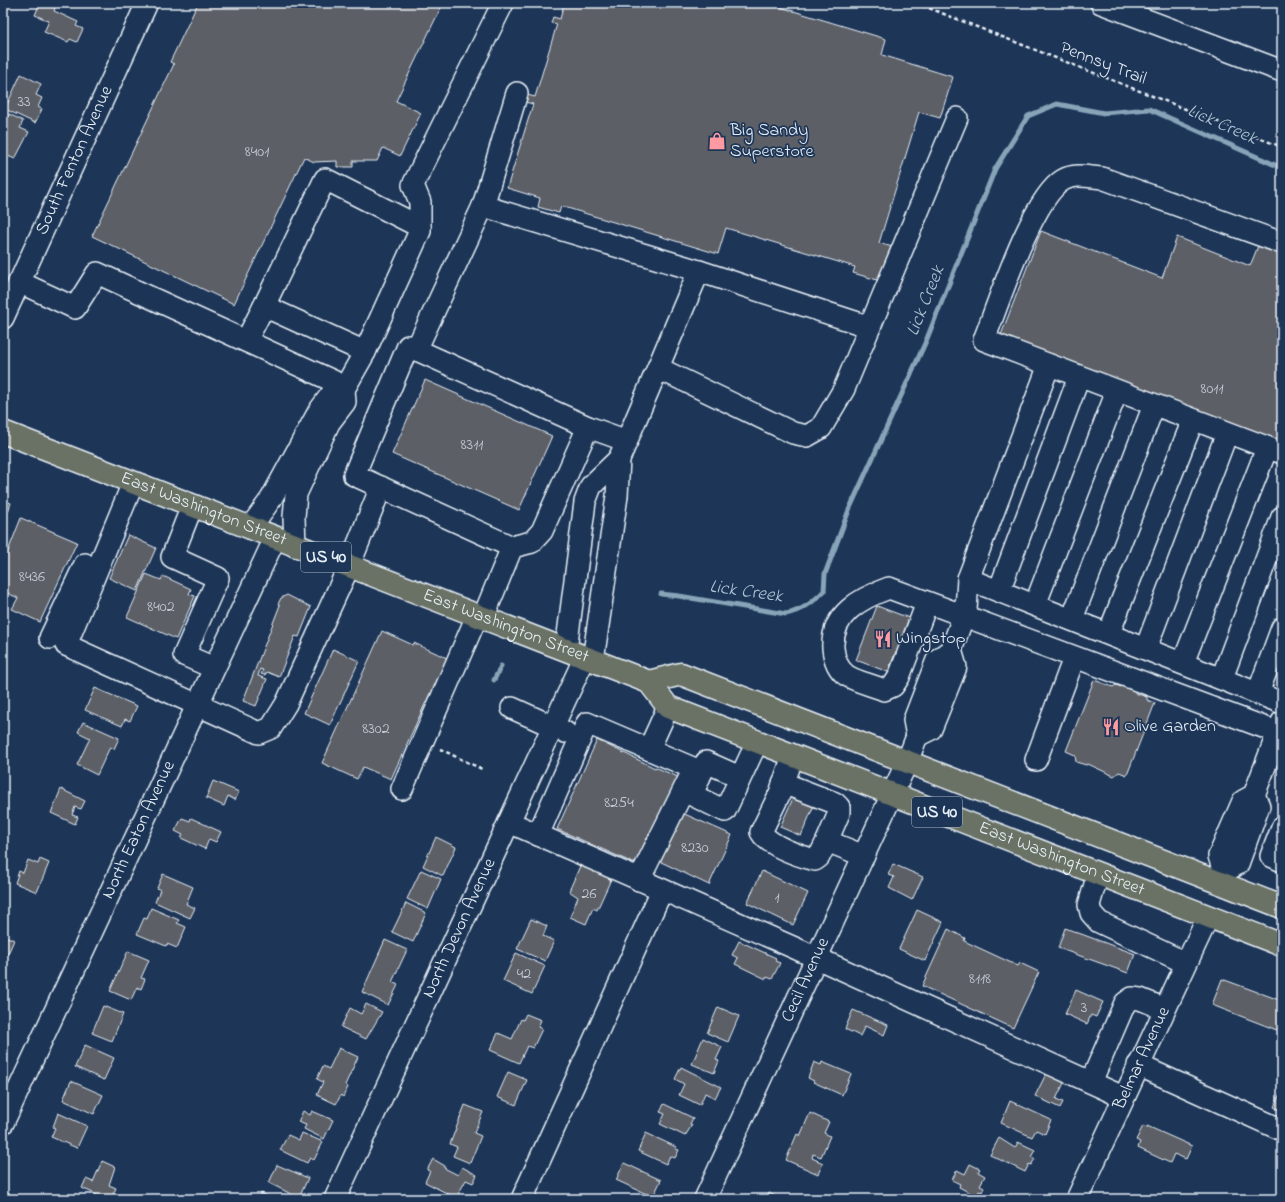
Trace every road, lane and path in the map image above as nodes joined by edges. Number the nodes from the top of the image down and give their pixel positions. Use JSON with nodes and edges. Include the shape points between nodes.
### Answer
{"nodes":[{"id":1,"x":147,"y":3,"type":"edge"},
{"id":2,"x":502,"y":3,"type":"edge"},
{"id":3,"x":916,"y":3,"type":"edge"},
{"id":4,"x":1101,"y":3,"type":"edge"},
{"id":5,"x":1134,"y":9,"type":"edge"},
{"id":6,"x":1282,"y":71,"type":"edge"},
{"id":7,"x":517,"y":93,"type":"dead end"},
{"id":8,"x":957,"y":118,"type":"dead end"},
{"id":9,"x":1282,"y":147,"type":"edge"},
{"id":10,"x":483,"y":206,"type":"junction"},
{"id":11,"x":420,"y":227,"type":"junction"},
{"id":12,"x":1282,"y":243,"type":"edge"},
{"id":13,"x":699,"y":271,"type":"junction"},
{"id":14,"x":20,"y":282,"type":"junction"},
{"id":15,"x":264,"y":306,"type":"junction"},
{"id":16,"x":4,"y":314,"type":"edge"},
{"id":17,"x":870,"y":326,"type":"junction"},
{"id":18,"x":246,"y":341,"type":"junction"},
{"id":19,"x":416,"y":350,"type":"junction"},
{"id":20,"x":365,"y":352,"type":"junction"},
{"id":21,"x":1049,"y":365,"type":"junction"},
{"id":22,"x":658,"y":368,"type":"junction"},
{"id":23,"x":1079,"y":376,"type":"junction"},
{"id":24,"x":344,"y":389,"type":"junction"},
{"id":25,"x":1117,"y":391,"type":"junction"},
{"id":26,"x":1154,"y":405,"type":"junction"},
{"id":27,"x":1193,"y":420,"type":"junction"},
{"id":28,"x":588,"y":427,"type":"junction"},
{"id":29,"x":3,"y":432,"type":"edge"},
{"id":30,"x":1227,"y":433,"type":"junction"},
{"id":31,"x":623,"y":450,"type":"junction"},
{"id":32,"x":1275,"y":451,"type":"edge"},
{"id":33,"x":126,"y":480,"type":"junction"},
{"id":34,"x":381,"y":487,"type":"junction"},
{"id":35,"x":192,"y":506,"type":"junction"},
{"id":36,"x":1282,"y":517,"type":"edge"},
{"id":37,"x":250,"y":528,"type":"junction"},
{"id":38,"x":275,"y":538,"type":"junction"},
{"id":39,"x":295,"y":546,"type":"junction"},
{"id":40,"x":512,"y":546,"type":"junction"},
{"id":41,"x":349,"y":566,"type":"junction"},
{"id":42,"x":968,"y":578,"type":"junction"},
{"id":43,"x":999,"y":591,"type":"junction"},
{"id":44,"x":927,"y":603,"type":"junction"},
{"id":45,"x":1035,"y":605,"type":"junction"},
{"id":46,"x":480,"y":617,"type":"junction"},
{"id":47,"x":964,"y":617,"type":"junction"},
{"id":48,"x":1072,"y":619,"type":"junction"},
{"id":49,"x":1282,"y":628,"type":"edge"},
{"id":50,"x":1109,"y":633,"type":"junction"},
{"id":51,"x":50,"y":638,"type":"dead end"},
{"id":52,"x":1146,"y":648,"type":"junction"},
{"id":53,"x":581,"y":656,"type":"junction"},
{"id":54,"x":1074,"y":658,"type":"junction"},
{"id":55,"x":1183,"y":663,"type":"junction"},
{"id":56,"x":214,"y":668,"type":"junction"},
{"id":57,"x":1222,"y":678,"type":"junction"},
{"id":58,"x":649,"y":682,"type":"junction"},
{"id":59,"x":1258,"y":693,"type":"junction"},
{"id":60,"x":1282,"y":703,"type":"edge"},
{"id":61,"x":198,"y":704,"type":"junction"},
{"id":62,"x":512,"y":708,"type":"dead end"},
{"id":63,"x":668,"y":708,"type":"junction"},
{"id":64,"x":553,"y":727,"type":"junction"},
{"id":65,"x":1281,"y":729,"type":"edge"},
{"id":66,"x":581,"y":738,"type":"junction"},
{"id":67,"x":757,"y":742,"type":"junction"},
{"id":68,"x":440,"y":749,"type":"dead end"},
{"id":69,"x":649,"y":750,"type":"junction"},
{"id":70,"x":793,"y":756,"type":"junction"},
{"id":71,"x":1036,"y":760,"type":"dead end"},
{"id":72,"x":907,"y":762,"type":"junction"},
{"id":73,"x":484,"y":770,"type":"dead end"},
{"id":74,"x":698,"y":771,"type":"junction"},
{"id":75,"x":740,"y":777,"type":"junction"},
{"id":76,"x":783,"y":783,"type":"junction"},
{"id":77,"x":402,"y":789,"type":"dead end"},
{"id":78,"x":892,"y":794,"type":"junction"},
{"id":79,"x":509,"y":822,"type":"junction"},
{"id":80,"x":1282,"y":828,"type":"edge"},
{"id":81,"x":538,"y":835,"type":"junction"},
{"id":82,"x":827,"y":841,"type":"junction"},
{"id":83,"x":864,"y":856,"type":"junction"},
{"id":84,"x":1282,"y":861,"type":"edge"},
{"id":85,"x":1098,"y":874,"type":"junction"},
{"id":86,"x":1222,"y":878,"type":"junction"},
{"id":87,"x":639,"y":880,"type":"junction"},
{"id":88,"x":662,"y":890,"type":"junction"},
{"id":89,"x":1282,"y":907,"type":"edge"},
{"id":90,"x":1208,"y":917,"type":"junction"},
{"id":91,"x":1282,"y":945,"type":"edge"},
{"id":92,"x":816,"y":959,"type":"junction"},
{"id":93,"x":1186,"y":963,"type":"junction"},
{"id":94,"x":1165,"y":1009,"type":"junction"},
{"id":95,"x":1138,"y":1065,"type":"junction"},
{"id":96,"x":1091,"y":1082,"type":"junction"},
{"id":97,"x":1123,"y":1097,"type":"junction"},
{"id":98,"x":3,"y":1123,"type":"edge"},
{"id":99,"x":1282,"y":1130,"type":"edge"},
{"id":100,"x":335,"y":1199,"type":"edge"},
{"id":101,"x":522,"y":1199,"type":"edge"},
{"id":102,"x":705,"y":1199,"type":"edge"},
{"id":103,"x":1077,"y":1199,"type":"edge"}],
"edges":[{"from":1,"to":14,"type":"street","name":"South Fenton Avenue"},
{"from":2,"to":11,"type":"street","via":[[413,185],[420,202]]},
{"from":3,"to":9,"type":"path","name":"Pennsy Trail"},
{"from":4,"to":5,"type":"street"},
{"from":5,"to":6,"type":"street"},
{"from":7,"to":10,"type":"street"},
{"from":8,"to":17,"type":"street"},
{"from":10,"to":13,"type":"street"},
{"from":10,"to":19,"type":"street"},
{"from":11,"to":15,"type":"street","via":[[325,179]]},
{"from":11,"to":20,"type":"street"},
{"from":12,"to":21,"type":"street","via":[[1102,178],[1075,175],[1063,180],[1050,192],[1035,215],[984,340]]},
{"from":13,"to":17,"type":"street"},
{"from":13,"to":22,"type":"street"},
{"from":14,"to":16,"type":"street","name":"South Fenton Avenue"},
{"from":14,"to":18,"type":"street","via":[[75,308],[97,274]]},
{"from":15,"to":18,"type":"street"},
{"from":15,"to":20,"type":"street"},
{"from":17,"to":22,"type":"street","via":[[844,390],[821,428],[807,436],[793,433]]},
{"from":18,"to":24,"type":"street","via":[[333,381]]},
{"from":19,"to":28,"type":"street"},
{"from":19,"to":34,"type":"street","via":[[408,346],[354,475]]},
{"from":20,"to":24,"type":"street"},
{"from":21,"to":23,"type":"street"},
{"from":21,"to":42,"type":"street"},
{"from":22,"to":31,"type":"street"},
{"from":23,"to":25,"type":"street"},
{"from":23,"to":43,"type":"street"},
{"from":24,"to":37,"type":"street","via":[[330,396],[319,411],[271,499]]},
{"from":24,"to":39,"type":"street","via":[[344,402],[329,423],[296,494]]},
{"from":25,"to":26,"type":"street"},
{"from":25,"to":45,"type":"street"},
{"from":26,"to":27,"type":"street"},
{"from":26,"to":48,"type":"street"},
{"from":27,"to":30,"type":"street"},
{"from":27,"to":50,"type":"street"},
{"from":28,"to":31,"type":"street"},
{"from":28,"to":40,"type":"street","via":[[542,531],[532,542]]},
{"from":29,"to":33,"type":"main road","name":"East Washington Street","number":"US 40"},
{"from":30,"to":32,"type":"street"},
{"from":30,"to":52,"type":"street"},
{"from":31,"to":53,"type":"street","via":[[617,496]]},
{"from":31,"to":53,"type":"street","via":[[591,486],[585,502]]},
{"from":32,"to":55,"type":"street"},
{"from":33,"to":35,"type":"main road","name":"East Washington Street","number":"US 40"},
{"from":33,"to":51,"type":"street"},
{"from":33,"to":61,"type":"street","via":[[66,645]]},
{"from":34,"to":40,"type":"street"},
{"from":34,"to":41,"type":"street"},
{"from":35,"to":37,"type":"main road","name":"East Washington Street","number":"US 40"},
{"from":35,"to":56,"type":"street","via":[[172,557],[218,578],[184,655]]},
{"from":36,"to":57,"type":"street"},
{"from":37,"to":38,"type":"main road","name":"East Washington Street","number":"US 40"},
{"from":38,"to":39,"type":"main road","name":"East Washington Street","number":"US 40"},
{"from":38,"to":56,"type":"street","name":"North Eaton Avenue"},
{"from":39,"to":41,"type":"main road","name":"East Washington Street","number":"US 40"},
{"from":40,"to":46,"type":"street"},
{"from":41,"to":46,"type":"main road","name":"East Washington Street","number":"US 40"},
{"from":41,"to":61,"type":"street","via":[[286,704],[271,728],[259,733]]},
{"from":42,"to":43,"type":"street"},
{"from":42,"to":47,"type":"street"},
{"from":43,"to":45,"type":"street"},
{"from":44,"to":44,"type":"street","via":[[890,588],[873,594],[853,606],[836,625],[833,637],[837,665],[846,675],[884,690],[892,686],[904,665]]},
{"from":44,"to":47,"type":"street"},
{"from":45,"to":48,"type":"street"},
{"from":46,"to":53,"type":"main road","name":"East Washington Street","number":"US 40"},
{"from":46,"to":77,"type":"street"},
{"from":47,"to":54,"type":"street"},
{"from":47,"to":72,"type":"street","name":"Cecil Avenue","via":[[951,650],[956,667],[931,729],[917,736]]},
{"from":48,"to":50,"type":"street"},
{"from":49,"to":59,"type":"street"},
{"from":50,"to":52,"type":"street"},
{"from":52,"to":55,"type":"street"},
{"from":53,"to":58,"type":"main road","name":"East Washington Street","number":"US 40"},
{"from":53,"to":64,"type":"street","name":"North Devon Avenue"},
{"from":54,"to":65,"type":"street"},
{"from":54,"to":71,"type":"street"},
{"from":55,"to":57,"type":"street"},
{"from":56,"to":61,"type":"street","name":"North Eaton Avenue"},
{"from":57,"to":59,"type":"street"},
{"from":58,"to":63,"type":"main road"},
{"from":58,"to":72,"type":"main road","name":"East Washington Street","number":"US 40","via":[[681,674]]},
{"from":59,"to":60,"type":"street"},
{"from":61,"to":98,"type":"street","name":"North Eaton Avenue"},
{"from":62,"to":64,"type":"street"},
{"from":63,"to":67,"type":"main road","name":"East Washington Street","number":"US 40"},
{"from":63,"to":69,"type":"street"},
{"from":64,"to":66,"type":"street"},
{"from":64,"to":79,"type":"street","name":"North Devon Avenue"},
{"from":65,"to":86,"type":"street","via":[[1254,795],[1260,806],[1238,864]]},
{"from":66,"to":69,"type":"street","via":[[587,723]]},
{"from":66,"to":81,"type":"street"},
{"from":67,"to":70,"type":"main road","name":"East Washington Street","number":"US 40"},
{"from":67,"to":75,"type":"street"},
{"from":68,"to":73,"type":"path"},
{"from":69,"to":74,"type":"street"},
{"from":70,"to":76,"type":"street"},
{"from":70,"to":78,"type":"main road","name":"East Washington Street","number":"US 40"},
{"from":72,"to":78,"type":"street","name":"Cecil Avenue"},
{"from":72,"to":86,"type":"main road","name":"East Washington Street","number":"US 40"},
{"from":74,"to":75,"type":"street","via":[[706,762]]},
{"from":74,"to":75,"type":"street","via":[[692,795],[725,811]]},
{"from":74,"to":87,"type":"street"},
{"from":76,"to":82,"type":"street","via":[[835,803],[839,807]]},
{"from":76,"to":82,"type":"street","via":[[761,832],[764,837],[770,842],[815,860],[820,857]]},
{"from":78,"to":83,"type":"street","name":"Cecil Avenue"},
{"from":78,"to":85,"type":"main road","name":"East Washington Street","number":"US 40"},
{"from":79,"to":81,"type":"street"},
{"from":79,"to":100,"type":"street","name":"North Devon Avenue"},
{"from":80,"to":84,"type":"street","via":[[1271,856]]},
{"from":81,"to":87,"type":"street"},
{"from":82,"to":83,"type":"street"},
{"from":83,"to":92,"type":"street","name":"Cecil Avenue"},
{"from":85,"to":90,"type":"main road","name":"East Washington Street","number":"US 40"},
{"from":85,"to":93,"type":"street","via":[[1089,905],[1091,913],[1099,922]]},
{"from":86,"to":89,"type":"main road","name":"East Washington Street","number":"US 40"},
{"from":87,"to":88,"type":"street"},
{"from":88,"to":92,"type":"street"},
{"from":88,"to":101,"type":"street"},
{"from":90,"to":91,"type":"main road","name":"East Washington Street","number":"US 40"},
{"from":90,"to":93,"type":"street","name":"Belmar Avenue"},
{"from":92,"to":96,"type":"street"},
{"from":92,"to":102,"type":"street","name":"Cecil Avenue"},
{"from":93,"to":94,"type":"street","name":"Belmar Avenue"},
{"from":94,"to":95,"type":"street","name":"Belmar Avenue"},
{"from":94,"to":96,"type":"street","via":[[1140,999],[1132,998],[1125,1003]]},
{"from":95,"to":97,"type":"street","name":"Belmar Avenue"},
{"from":95,"to":99,"type":"street"},
{"from":96,"to":97,"type":"street"},
{"from":97,"to":103,"type":"street","name":"Belmar Avenue"}]}
